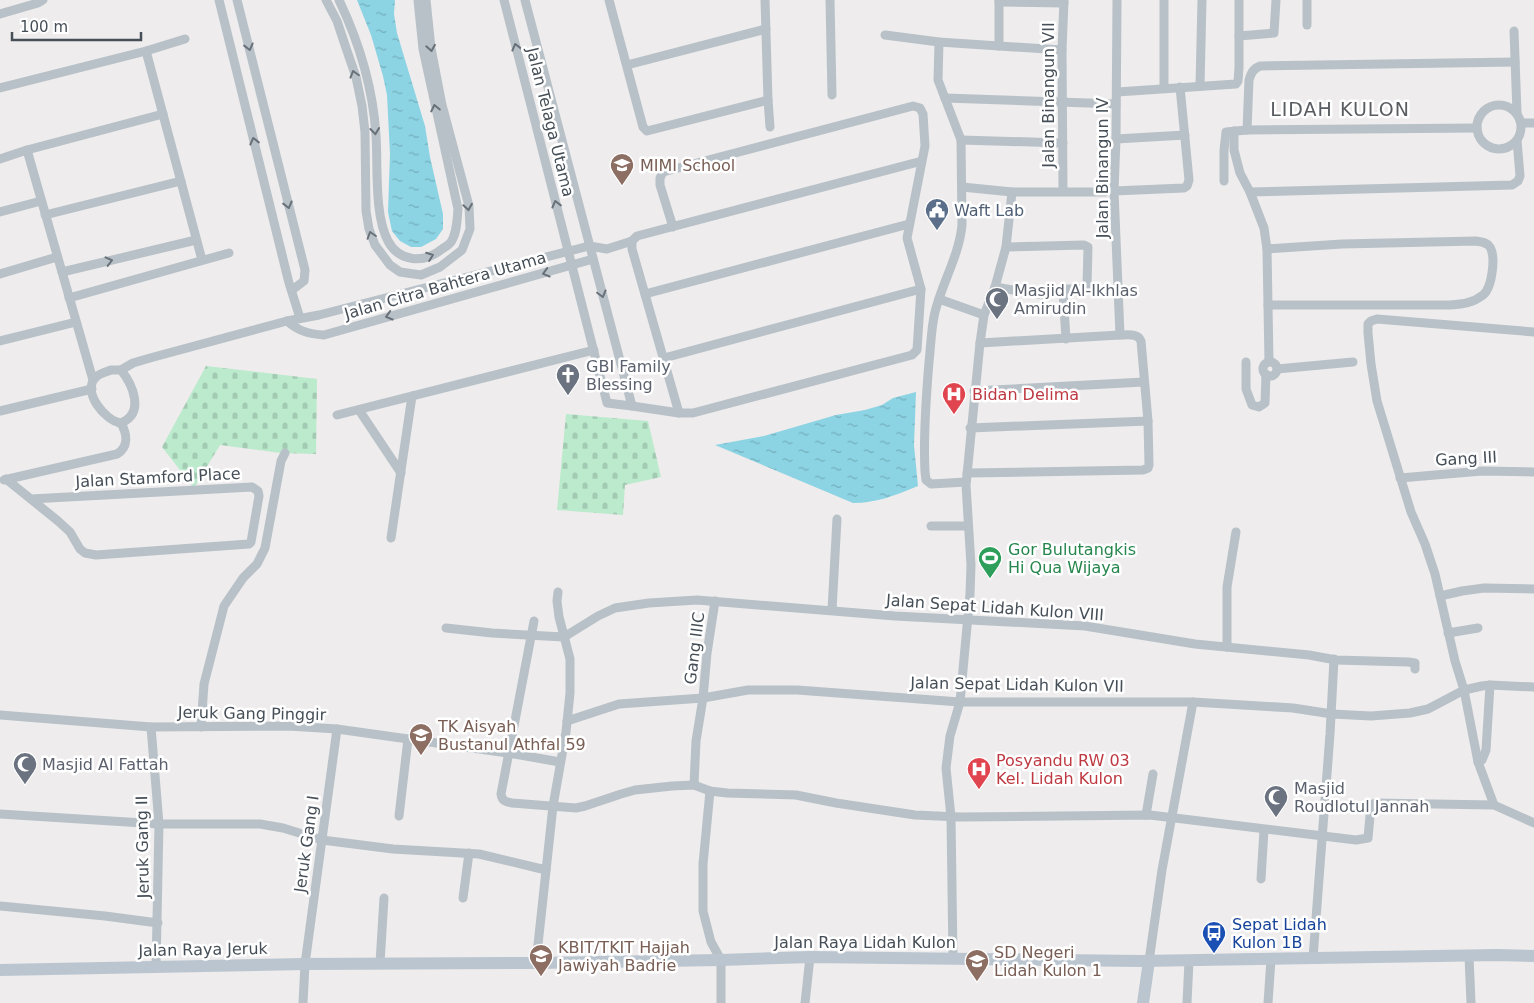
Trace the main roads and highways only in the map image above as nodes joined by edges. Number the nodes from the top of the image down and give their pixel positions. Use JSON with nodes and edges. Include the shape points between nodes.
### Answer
{"nodes":[{"id":1,"x":1534,"y":956,"type":"edge"},
{"id":2,"x":1149,"y":961,"type":"junction"},
{"id":3,"x":406,"y":963,"type":"joint"},
{"id":4,"x":0,"y":970,"type":"edge"},
{"id":5,"x":1142,"y":1003,"type":"edge"}],
"edges":[{"from":1,"to":2,"type":"main road","name":"Jalan Raya Lidah Kulon"},
{"from":2,"to":3,"type":"main road","name":"Jalan Raya Lidah Kulon","via":[[810,957]]},
{"from":2,"to":5,"type":"main road"},
{"from":3,"to":4,"type":"main road","name":"Jalan Raya Jeruk"}]}
